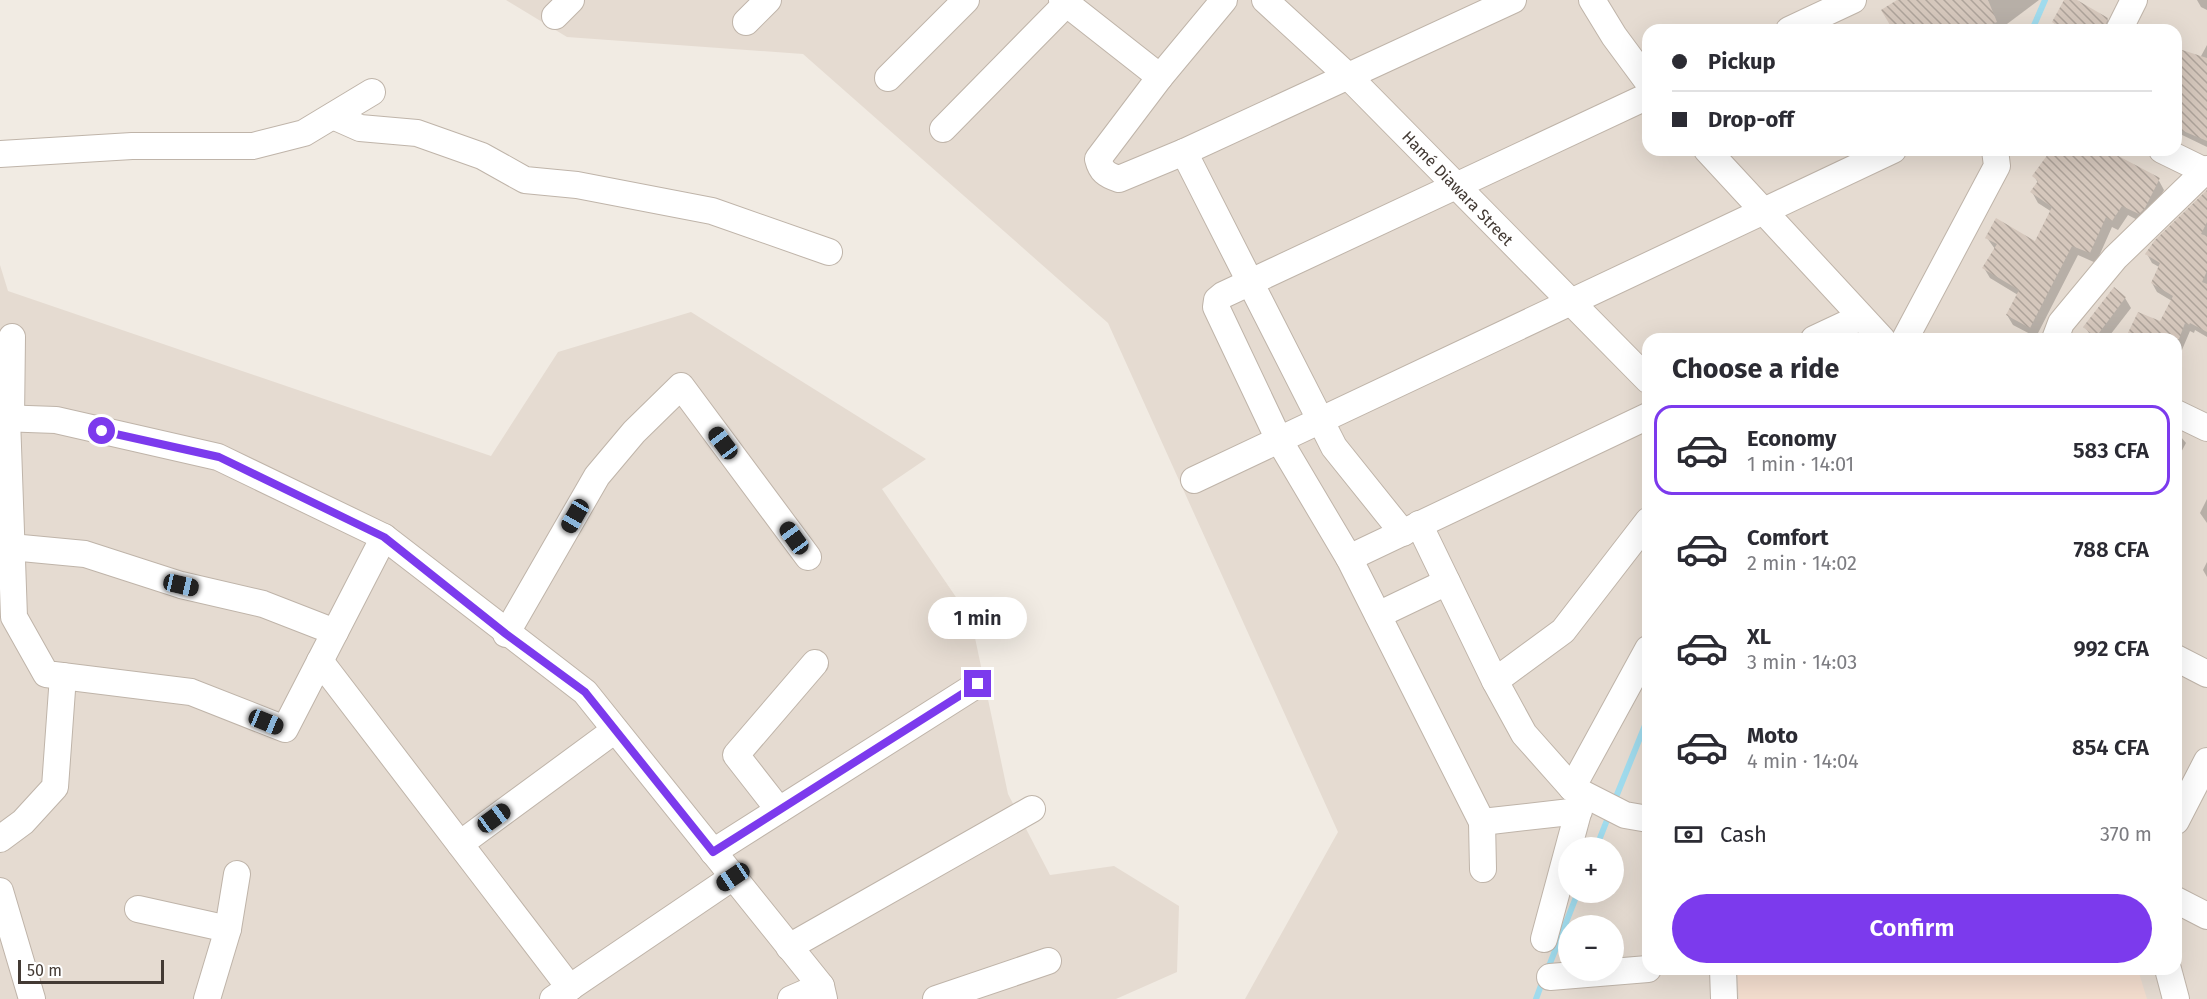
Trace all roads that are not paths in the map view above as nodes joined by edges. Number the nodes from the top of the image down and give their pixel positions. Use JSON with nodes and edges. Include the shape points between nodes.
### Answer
{"nodes":[{"id":1,"x":768,"y":0,"type":"edge"},
{"id":2,"x":966,"y":0,"type":"edge"},
{"id":3,"x":1224,"y":0,"type":"edge"},
{"id":4,"x":1265,"y":0,"type":"edge"},
{"id":5,"x":1513,"y":0,"type":"edge"},
{"id":6,"x":1592,"y":0,"type":"edge"},
{"id":7,"x":1853,"y":0,"type":"edge"},
{"id":8,"x":2134,"y":0,"type":"edge"},
{"id":9,"x":1064,"y":2,"type":"edge"},
{"id":10,"x":746,"y":22,"type":"dead end"},
{"id":11,"x":1802,"y":24,"type":"edge"},
{"id":12,"x":2122,"y":24,"type":"edge"},
{"id":13,"x":1642,"y":74,"type":"edge"},
{"id":14,"x":1160,"y":76,"type":"junction"},
{"id":15,"x":1348,"y":76,"type":"junction"},
{"id":16,"x":888,"y":78,"type":"dead end"},
{"id":17,"x":372,"y":92,"type":"dead end"},
{"id":18,"x":1642,"y":99,"type":"edge"},
{"id":19,"x":333,"y":116,"type":"junction"},
{"id":20,"x":942,"y":129,"type":"dead end"},
{"id":21,"x":1184,"y":152,"type":"junction"},
{"id":22,"x":0,"y":154,"type":"edge"},
{"id":23,"x":1712,"y":156,"type":"edge"},
{"id":24,"x":1880,"y":156,"type":"edge"},
{"id":25,"x":1996,"y":156,"type":"edge"},
{"id":26,"x":2175,"y":156,"type":"edge"},
{"id":27,"x":2206,"y":171,"type":"edge"},
{"id":28,"x":1456,"y":186,"type":"junction"},
{"id":29,"x":1762,"y":212,"type":"junction"},
{"id":30,"x":829,"y":252,"type":"dead end"},
{"id":31,"x":1250,"y":283,"type":"junction"},
{"id":32,"x":1570,"y":302,"type":"junction"},
{"id":33,"x":1861,"y":317,"type":"junction"},
{"id":34,"x":1827,"y":333,"type":"edge"},
{"id":35,"x":1876,"y":333,"type":"edge"},
{"id":36,"x":1908,"y":333,"type":"edge"},
{"id":37,"x":2057,"y":333,"type":"edge"},
{"id":38,"x":12,"y":337,"type":"dead end"},
{"id":39,"x":1642,"y":374,"type":"edge"},
{"id":40,"x":2182,"y":416,"type":"edge"},
{"id":41,"x":6,"y":418,"type":"edge"},
{"id":42,"x":1642,"y":419,"type":"edge"},
{"id":43,"x":1319,"y":420,"type":"junction"},
{"id":44,"x":2207,"y":428,"type":"edge"},
{"id":45,"x":1279,"y":440,"type":"junction"},
{"id":46,"x":1194,"y":480,"type":"dead end"},
{"id":47,"x":1411,"y":528,"type":"junction"},
{"id":48,"x":1642,"y":529,"type":"edge"},
{"id":49,"x":384,"y":537,"type":"junction"},
{"id":50,"x":11,"y":547,"type":"junction"},
{"id":51,"x":808,"y":557,"type":"dead end"},
{"id":52,"x":1349,"y":558,"type":"junction"},
{"id":53,"x":1448,"y":582,"type":"junction"},
{"id":54,"x":1377,"y":615,"type":"junction"},
{"id":55,"x":335,"y":632,"type":"junction"},
{"id":56,"x":506,"y":634,"type":"junction"},
{"id":57,"x":320,"y":661,"type":"junction"},
{"id":58,"x":2182,"y":661,"type":"edge"},
{"id":59,"x":815,"y":663,"type":"dead end"},
{"id":60,"x":1642,"y":669,"type":"edge"},
{"id":61,"x":2207,"y":674,"type":"edge"},
{"id":62,"x":63,"y":676,"type":"junction"},
{"id":63,"x":1495,"y":681,"type":"junction"},
{"id":64,"x":978,"y":684,"type":"dead end"},
{"id":65,"x":615,"y":730,"type":"junction"},
{"id":66,"x":2207,"y":761,"type":"edge"},
{"id":67,"x":1602,"y":805,"type":"edge"},
{"id":68,"x":1032,"y":809,"type":"dead end"},
{"id":69,"x":2182,"y":809,"type":"edge"},
{"id":70,"x":778,"y":810,"type":"junction"},
{"id":71,"x":1482,"y":822,"type":"junction"},
{"id":72,"x":0,"y":839,"type":"edge"},
{"id":73,"x":460,"y":844,"type":"junction"},
{"id":74,"x":713,"y":852,"type":"junction"},
{"id":75,"x":1483,"y":869,"type":"dead end"},
{"id":76,"x":237,"y":874,"type":"dead end"},
{"id":77,"x":733,"y":877,"type":"junction"},
{"id":78,"x":0,"y":891,"type":"edge"},
{"id":79,"x":2182,"y":903,"type":"edge"},
{"id":80,"x":138,"y":909,"type":"dead end"},
{"id":81,"x":2207,"y":916,"type":"edge"},
{"id":82,"x":228,"y":929,"type":"junction"},
{"id":83,"x":1544,"y":939,"type":"dead end"},
{"id":84,"x":789,"y":947,"type":"junction"},
{"id":85,"x":1048,"y":961,"type":"dead end"},
{"id":86,"x":1642,"y":969,"type":"edge"},
{"id":87,"x":1723,"y":975,"type":"edge"},
{"id":88,"x":2170,"y":975,"type":"edge"},
{"id":89,"x":1550,"y":977,"type":"dead end"},
{"id":90,"x":562,"y":993,"type":"edge"},
{"id":91,"x":822,"y":993,"type":"edge"},
{"id":92,"x":32,"y":999,"type":"edge"},
{"id":93,"x":207,"y":999,"type":"edge"},
{"id":94,"x":791,"y":999,"type":"edge"},
{"id":95,"x":936,"y":999,"type":"edge"},
{"id":96,"x":1724,"y":999,"type":"edge"},
{"id":97,"x":2176,"y":999,"type":"edge"}],
"edges":[{"from":1,"to":10,"type":"street"},
{"from":2,"to":16,"type":"street"},
{"from":3,"to":14,"type":"street"},
{"from":4,"to":15,"type":"street","name":"Hamé Diawara Street"},
{"from":5,"to":15,"type":"street"},
{"from":6,"to":13,"type":"street"},
{"from":7,"to":11,"type":"street"},
{"from":8,"to":12,"type":"street"},
{"from":9,"to":14,"type":"street"},
{"from":9,"to":20,"type":"street"},
{"from":14,"to":21,"type":"street","via":[[1098,159],[1101,169],[1119,178]]},
{"from":15,"to":21,"type":"street"},
{"from":15,"to":28,"type":"street","name":"Hamé Diawara Street"},
{"from":17,"to":19,"type":"street"},
{"from":18,"to":28,"type":"street"},
{"from":19,"to":22,"type":"street","via":[[304,133],[253,146],[132,146]]},
{"from":19,"to":30,"type":"street","via":[[360,128],[417,133],[482,156],[525,180],[577,185],[712,212]]},
{"from":21,"to":31,"type":"street"},
{"from":23,"to":29,"type":"street"},
{"from":24,"to":29,"type":"street"},
{"from":25,"to":36,"type":"street","via":[[1997,166]]},
{"from":26,"to":27,"type":"street"},
{"from":27,"to":37,"type":"street","via":[[2115,258],[2061,323]]},
{"from":28,"to":31,"type":"street"},
{"from":28,"to":32,"type":"street","name":"Hamé Diawara Street"},
{"from":29,"to":32,"type":"street"},
{"from":29,"to":33,"type":"street"},
{"from":31,"to":43,"type":"street"},
{"from":31,"to":45,"type":"street","via":[[1223,295],[1216,307]]},
{"from":32,"to":39,"type":"street","name":"Hamé Diawara Street"},
{"from":32,"to":43,"type":"street"},
{"from":33,"to":34,"type":"street"},
{"from":33,"to":35,"type":"street"},
{"from":38,"to":41,"type":"street"},
{"from":40,"to":44,"type":"street"},
{"from":41,"to":49,"type":"street","via":[[56,420],[219,457]]},
{"from":41,"to":50,"type":"street"},
{"from":42,"to":47,"type":"street"},
{"from":43,"to":45,"type":"street"},
{"from":43,"to":47,"type":"street","via":[[1334,447]]},
{"from":45,"to":46,"type":"street"},
{"from":45,"to":52,"type":"street"},
{"from":47,"to":52,"type":"street"},
{"from":47,"to":53,"type":"street"},
{"from":48,"to":63,"type":"street","via":[[1563,631]]},
{"from":49,"to":55,"type":"street"},
{"from":49,"to":56,"type":"street"},
{"from":50,"to":55,"type":"street","via":[[85,554],[181,585],[263,604]]},
{"from":50,"to":62,"type":"street","via":[[14,617],[46,674]]},
{"from":51,"to":56,"type":"street","via":[[681,386],[597,476]]},
{"from":52,"to":54,"type":"street"},
{"from":53,"to":54,"type":"street"},
{"from":53,"to":63,"type":"street"},
{"from":54,"to":71,"type":"street"},
{"from":55,"to":57,"type":"street"},
{"from":56,"to":65,"type":"street","via":[[585,692]]},
{"from":57,"to":62,"type":"street","via":[[285,729],[191,692]]},
{"from":57,"to":73,"type":"street"},
{"from":58,"to":61,"type":"street"},
{"from":59,"to":70,"type":"street","via":[[736,755]]},
{"from":60,"to":67,"type":"street"},
{"from":62,"to":72,"type":"street","via":[[55,786],[23,822]]},
{"from":63,"to":67,"type":"street","via":[[1524,734]]},
{"from":64,"to":70,"type":"street"},
{"from":65,"to":73,"type":"street"},
{"from":65,"to":74,"type":"street"},
{"from":66,"to":69,"type":"street"},
{"from":67,"to":71,"type":"street"},
{"from":67,"to":83,"type":"street"},
{"from":68,"to":84,"type":"street"},
{"from":70,"to":74,"type":"street"},
{"from":71,"to":75,"type":"street"},
{"from":73,"to":90,"type":"street"},
{"from":74,"to":77,"type":"street"},
{"from":76,"to":82,"type":"street"},
{"from":77,"to":84,"type":"street"},
{"from":77,"to":90,"type":"street"},
{"from":78,"to":92,"type":"street"},
{"from":79,"to":81,"type":"street"},
{"from":80,"to":82,"type":"street"},
{"from":82,"to":93,"type":"street"},
{"from":84,"to":91,"type":"street"},
{"from":85,"to":95,"type":"street"},
{"from":86,"to":89,"type":"street"},
{"from":87,"to":96,"type":"street"},
{"from":88,"to":97,"type":"street"},
{"from":91,"to":94,"type":"street"}]}
